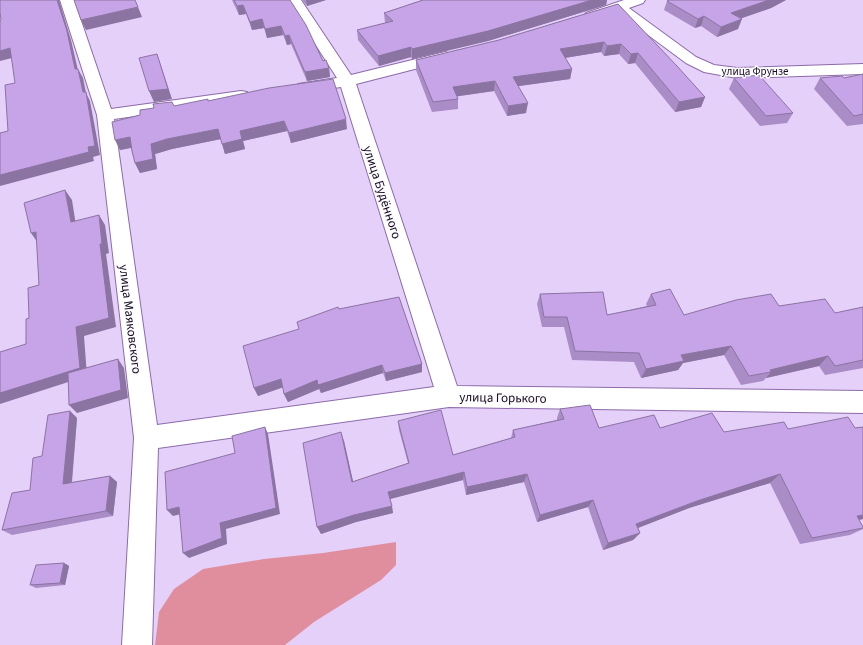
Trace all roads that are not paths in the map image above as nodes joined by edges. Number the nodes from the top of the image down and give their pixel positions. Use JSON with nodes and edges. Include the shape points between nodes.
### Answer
{"nodes":[{"id":1,"x":67,"y":0,"type":"edge"},
{"id":2,"x":294,"y":0,"type":"edge"},
{"id":3,"x":638,"y":0,"type":"edge"},
{"id":4,"x":619,"y":7,"type":"junction"},
{"id":5,"x":574,"y":21,"type":"edge"},
{"id":6,"x":459,"y":54,"type":"edge"},
{"id":7,"x":863,"y":69,"type":"edge"},
{"id":8,"x":347,"y":81,"type":"junction"},
{"id":9,"x":293,"y":89,"type":"edge"},
{"id":10,"x":254,"y":94,"type":"edge"},
{"id":11,"x":105,"y":115,"type":"junction"},
{"id":12,"x":449,"y":396,"type":"junction"},
{"id":13,"x":863,"y":402,"type":"edge"},
{"id":14,"x":146,"y":438,"type":"junction"},
{"id":15,"x":137,"y":645,"type":"edge"}],
"edges":[{"from":1,"to":11,"type":"street","name":"улица Маяковского"},
{"from":2,"to":8,"type":"street","name":"улица Будённого"},
{"from":3,"to":4,"type":"street"},
{"from":4,"to":5,"type":"street"},
{"from":4,"to":7,"type":"street","name":"улица Фрунзе","via":[[691,60],[710,69],[737,73]]},
{"from":6,"to":8,"type":"street"},
{"from":8,"to":9,"type":"street"},
{"from":8,"to":12,"type":"street","name":"улица Будённого"},
{"from":10,"to":11,"type":"street"},
{"from":11,"to":14,"type":"street","name":"улица Маяковского"},
{"from":12,"to":13,"type":"street","name":"улица Горького"},
{"from":12,"to":14,"type":"street","name":"улица Горького"},
{"from":14,"to":15,"type":"street","name":"улица Маяковского"}]}
